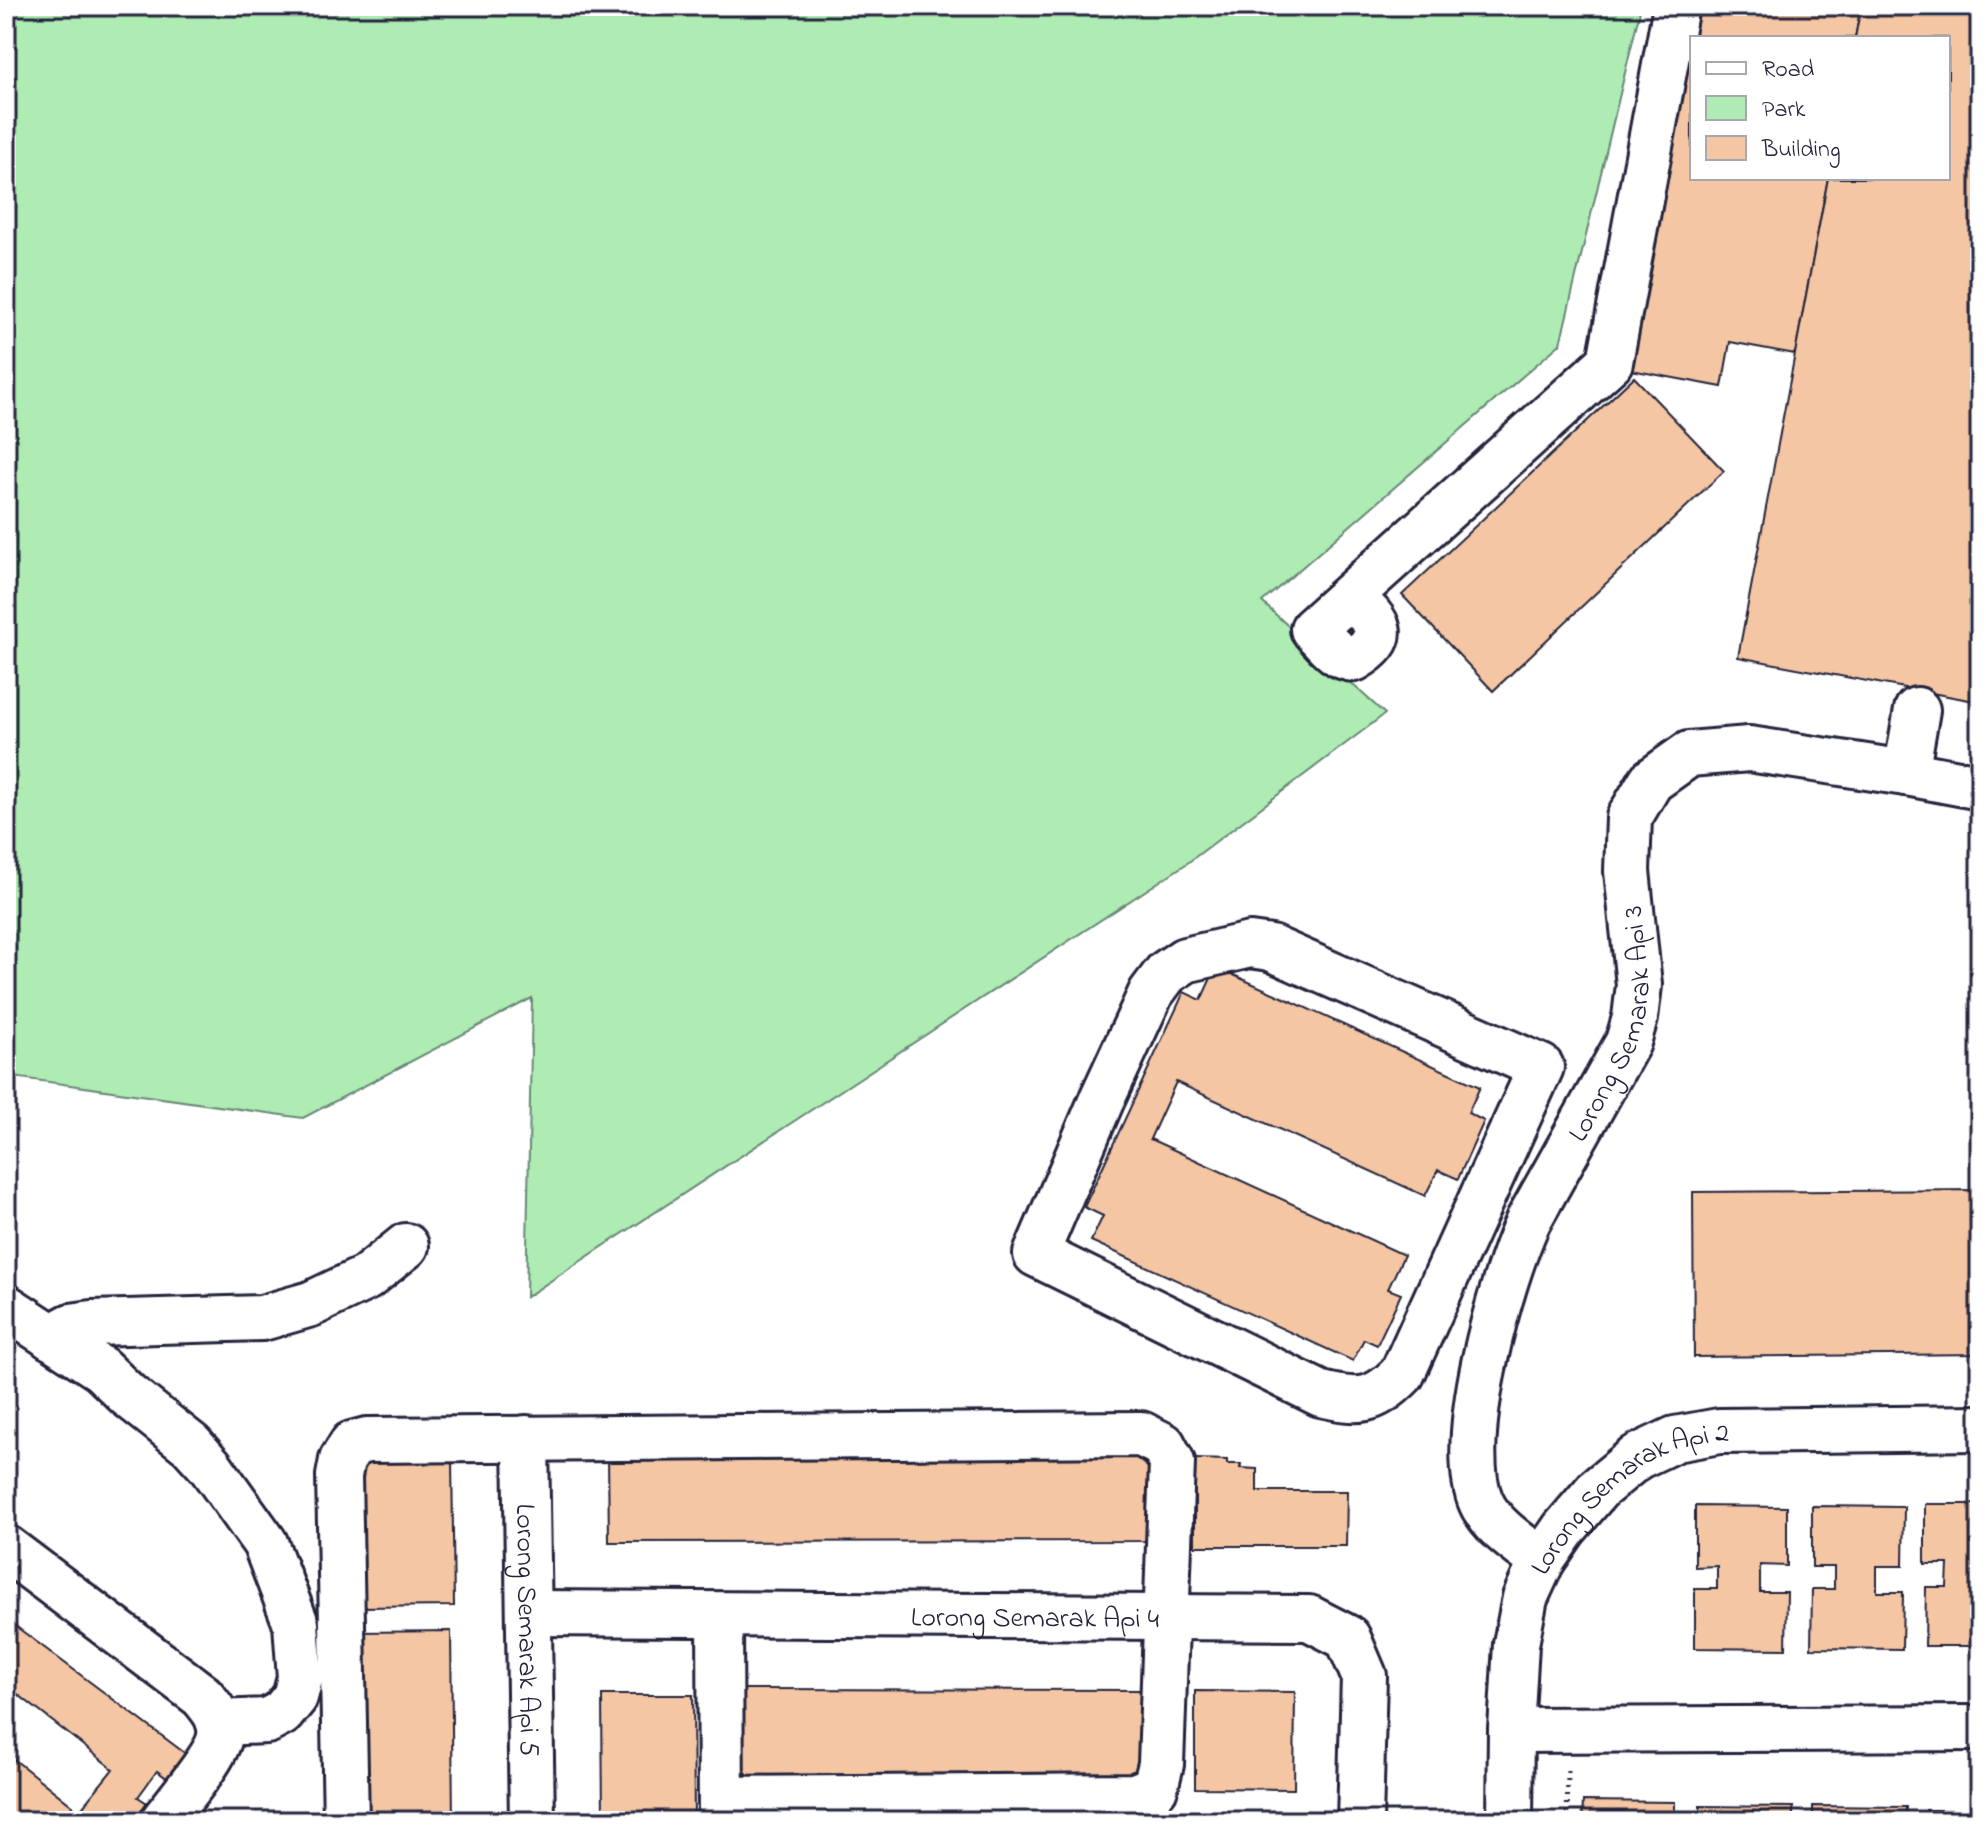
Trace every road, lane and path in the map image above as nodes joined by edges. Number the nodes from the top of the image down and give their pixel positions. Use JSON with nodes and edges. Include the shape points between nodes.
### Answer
{"nodes":[{"id":1,"x":1676,"y":6,"type":"edge"},
{"id":2,"x":1350,"y":596,"type":"dead end"},
{"id":3,"x":1917,"y":710,"type":"dead end"},
{"id":4,"x":1906,"y":773,"type":"junction"},
{"id":5,"x":1980,"y":787,"type":"edge"},
{"id":6,"x":1541,"y":1067,"type":"junction"},
{"id":7,"x":1599,"y":1094,"type":"junction"},
{"id":8,"x":406,"y":1246,"type":"dead end"},
{"id":9,"x":6,"y":1307,"type":"edge"},
{"id":10,"x":51,"y":1337,"type":"junction"},
{"id":11,"x":1980,"y":1428,"type":"edge"},
{"id":12,"x":526,"y":1438,"type":"junction"},
{"id":13,"x":6,"y":1548,"type":"edge"},
{"id":14,"x":1542,"y":1561,"type":"junction"},
{"id":15,"x":529,"y":1613,"type":"junction"},
{"id":16,"x":720,"y":1615,"type":"junction"},
{"id":17,"x":1166,"y":1616,"type":"junction"},
{"id":18,"x":219,"y":1723,"type":"junction"},
{"id":19,"x":1980,"y":1728,"type":"edge"},
{"id":20,"x":1511,"y":1730,"type":"junction"},
{"id":21,"x":721,"y":1810,"type":"edge"},
{"id":22,"x":163,"y":1821,"type":"edge"},
{"id":23,"x":346,"y":1821,"type":"edge"},
{"id":24,"x":532,"y":1821,"type":"edge"},
{"id":25,"x":1360,"y":1821,"type":"edge"},
{"id":26,"x":1510,"y":1821,"type":"edge"}],
"edges":[{"from":1,"to":2,"type":"street","via":[[1610,362]]},
{"from":3,"to":4,"type":"street"},
{"from":4,"to":5,"type":"street","name":"Lorong Semarak Api 3"},
{"from":4,"to":7,"type":"street","name":"Lorong Semarak Api 3","via":[[1749,749],[1689,754],[1651,781],[1629,818],[1627,871],[1639,985],[1635,1018]]},
{"from":6,"to":6,"type":"street","via":[[1271,948],[1250,945],[1185,960],[1151,993],[1036,1254],[1321,1394],[1366,1400],[1387,1390],[1402,1374]]},
{"from":6,"to":7,"type":"street"},
{"from":7,"to":14,"type":"street","name":"Lorong Semarak Api 3","via":[[1514,1251],[1502,1285],[1471,1443],[1481,1504],[1500,1528]]},
{"from":8,"to":10,"type":"street","via":[[366,1278],[311,1304],[262,1318],[92,1323]]},
{"from":9,"to":10,"type":"street"},
{"from":10,"to":18,"type":"street","via":[[101,1369],[191,1445],[265,1543],[296,1624],[300,1678],[295,1697],[282,1713],[267,1721]]},
{"from":11,"to":14,"type":"street","name":"Lorong Semarak Api 2","via":[[1719,1431],[1675,1439],[1637,1457],[1598,1489]]},
{"from":12,"to":15,"type":"street","name":"Lorong Semarak Api 5"},
{"from":12,"to":17,"type":"street","via":[[1141,1434],[1163,1445],[1172,1462]]},
{"from":12,"to":23,"type":"street","via":[[367,1440],[352,1444],[342,1460]]},
{"from":13,"to":18,"type":"street","via":[[202,1696]]},
{"from":14,"to":20,"type":"street","name":"Lorong Semarak Api 2","via":[[1525,1598],[1516,1644]]},
{"from":15,"to":16,"type":"street","name":"Lorong Semarak Api 4"},
{"from":15,"to":24,"type":"street","name":"Lorong Semarak Api 5"},
{"from":16,"to":17,"type":"street","name":"Lorong Semarak Api 4"},
{"from":16,"to":21,"type":"street"},
{"from":17,"to":21,"type":"street","via":[[1161,1764],[1155,1788],[1135,1796]]},
{"from":17,"to":25,"type":"street","name":"Lorong Semarak Api 4","via":[[1309,1618],[1348,1638],[1364,1676]]},
{"from":18,"to":22,"type":"street","via":[[214,1751]]},
{"from":19,"to":20,"type":"street"},
{"from":20,"to":26,"type":"street","name":"Lorong Semarak Api 2"}]}
